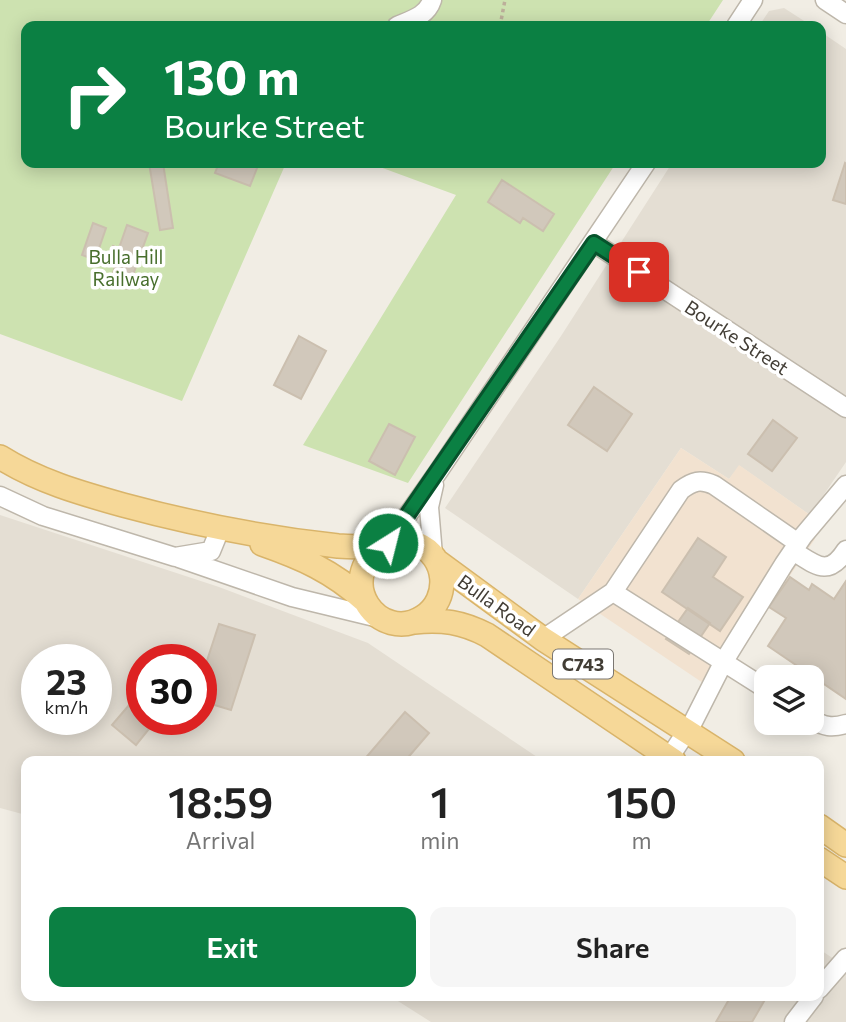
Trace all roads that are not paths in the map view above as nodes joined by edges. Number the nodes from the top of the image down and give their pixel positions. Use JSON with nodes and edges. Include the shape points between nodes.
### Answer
{"nodes":[{"id":1,"x":432,"y":0,"type":"edge"},
{"id":2,"x":753,"y":0,"type":"edge"},
{"id":3,"x":825,"y":0,"type":"edge"},
{"id":4,"x":846,"y":14,"type":"edge"},
{"id":5,"x":408,"y":21,"type":"edge"},
{"id":6,"x":739,"y":21,"type":"edge"},
{"id":7,"x":643,"y":168,"type":"edge"},
{"id":8,"x":594,"y":243,"type":"junction"},
{"id":9,"x":846,"y":408,"type":"edge"},
{"id":10,"x":0,"y":457,"type":"edge"},
{"id":11,"x":438,"y":472,"type":"junction"},
{"id":12,"x":846,"y":485,"type":"edge"},
{"id":13,"x":0,"y":496,"type":"edge"},
{"id":14,"x":220,"y":529,"type":"junction"},
{"id":15,"x":385,"y":544,"type":"junction"},
{"id":16,"x":795,"y":547,"type":"junction"},
{"id":17,"x":846,"y":550,"type":"edge"},
{"id":18,"x":175,"y":557,"type":"junction"},
{"id":19,"x":435,"y":559,"type":"junction"},
{"id":20,"x":613,"y":592,"type":"junction"},
{"id":21,"x":364,"y":600,"type":"junction"},
{"id":22,"x":383,"y":619,"type":"junction"},
{"id":23,"x":409,"y":622,"type":"junction"},
{"id":24,"x":544,"y":639,"type":"junction"},
{"id":25,"x":724,"y":661,"type":"junction"},
{"id":26,"x":754,"y":681,"type":"edge"},
{"id":27,"x":846,"y":724,"type":"edge"},
{"id":28,"x":824,"y":725,"type":"edge"},
{"id":29,"x":687,"y":730,"type":"junction"},
{"id":30,"x":665,"y":756,"type":"edge"},
{"id":31,"x":673,"y":756,"type":"edge"},
{"id":32,"x":726,"y":756,"type":"edge"},
{"id":33,"x":824,"y":829,"type":"edge"},
{"id":34,"x":846,"y":845,"type":"edge"},
{"id":35,"x":824,"y":862,"type":"edge"},
{"id":36,"x":846,"y":877,"type":"edge"},
{"id":37,"x":846,"y":958,"type":"edge"},
{"id":38,"x":824,"y":983,"type":"edge"},
{"id":39,"x":810,"y":1001,"type":"edge"},
{"id":40,"x":793,"y":1022,"type":"edge"}],
"edges":[{"from":1,"to":5,"type":"street","via":[[424,14]]},
{"from":2,"to":6,"type":"street"},
{"from":3,"to":4,"type":"street"},
{"from":7,"to":8,"type":"street"},
{"from":8,"to":9,"type":"street","name":"Bourke Street"},
{"from":8,"to":11,"type":"street"},
{"from":10,"to":14,"type":"main road","number":"C743","via":[[71,491]]},
{"from":11,"to":15,"type":"street"},
{"from":11,"to":19,"type":"street","via":[[429,507]]},
{"from":12,"to":16,"type":"street"},
{"from":13,"to":18,"type":"street","via":[[43,516]]},
{"from":14,"to":15,"type":"main road","number":"C743","via":[[337,545]]},
{"from":14,"to":18,"type":"street","via":[[211,551]]},
{"from":14,"to":21,"type":"main road","number":"C743","via":[[324,569]]},
{"from":15,"to":19,"type":"main road","number":"C743","via":[[415,543]]},
{"from":15,"to":21,"type":"main road","via":[[365,563],[360,587]]},
{"from":16,"to":17,"type":"street","via":[[824,568],[838,562]]},
{"from":16,"to":20,"type":"street","via":[[714,485],[695,481],[681,490]]},
{"from":16,"to":25,"type":"street"},
{"from":18,"to":22,"type":"street","via":[[292,597]]},
{"from":19,"to":23,"type":"main road","via":[[442,572],[440,598],[422,618]]},
{"from":19,"to":24,"type":"main road","name":"Bulla Road","number":"C743"},
{"from":20,"to":24,"type":"street"},
{"from":20,"to":25,"type":"street"},
{"from":21,"to":22,"type":"main road","number":"C743"},
{"from":22,"to":23,"type":"main road","number":"C743"},
{"from":23,"to":30,"type":"main road","name":"Bulla Road","number":"C743","via":[[454,621],[478,630]]},
{"from":24,"to":29,"type":"main road","name":"Bulla Road","number":"C743"},
{"from":25,"to":26,"type":"street"},
{"from":25,"to":29,"type":"street"},
{"from":27,"to":28,"type":"street"},
{"from":29,"to":31,"type":"street"},
{"from":29,"to":32,"type":"main road","name":"Bulla Road","number":"C743"},
{"from":33,"to":34,"type":"main road"},
{"from":35,"to":36,"type":"main road"},
{"from":37,"to":38,"type":"street"},
{"from":39,"to":40,"type":"street"}]}
